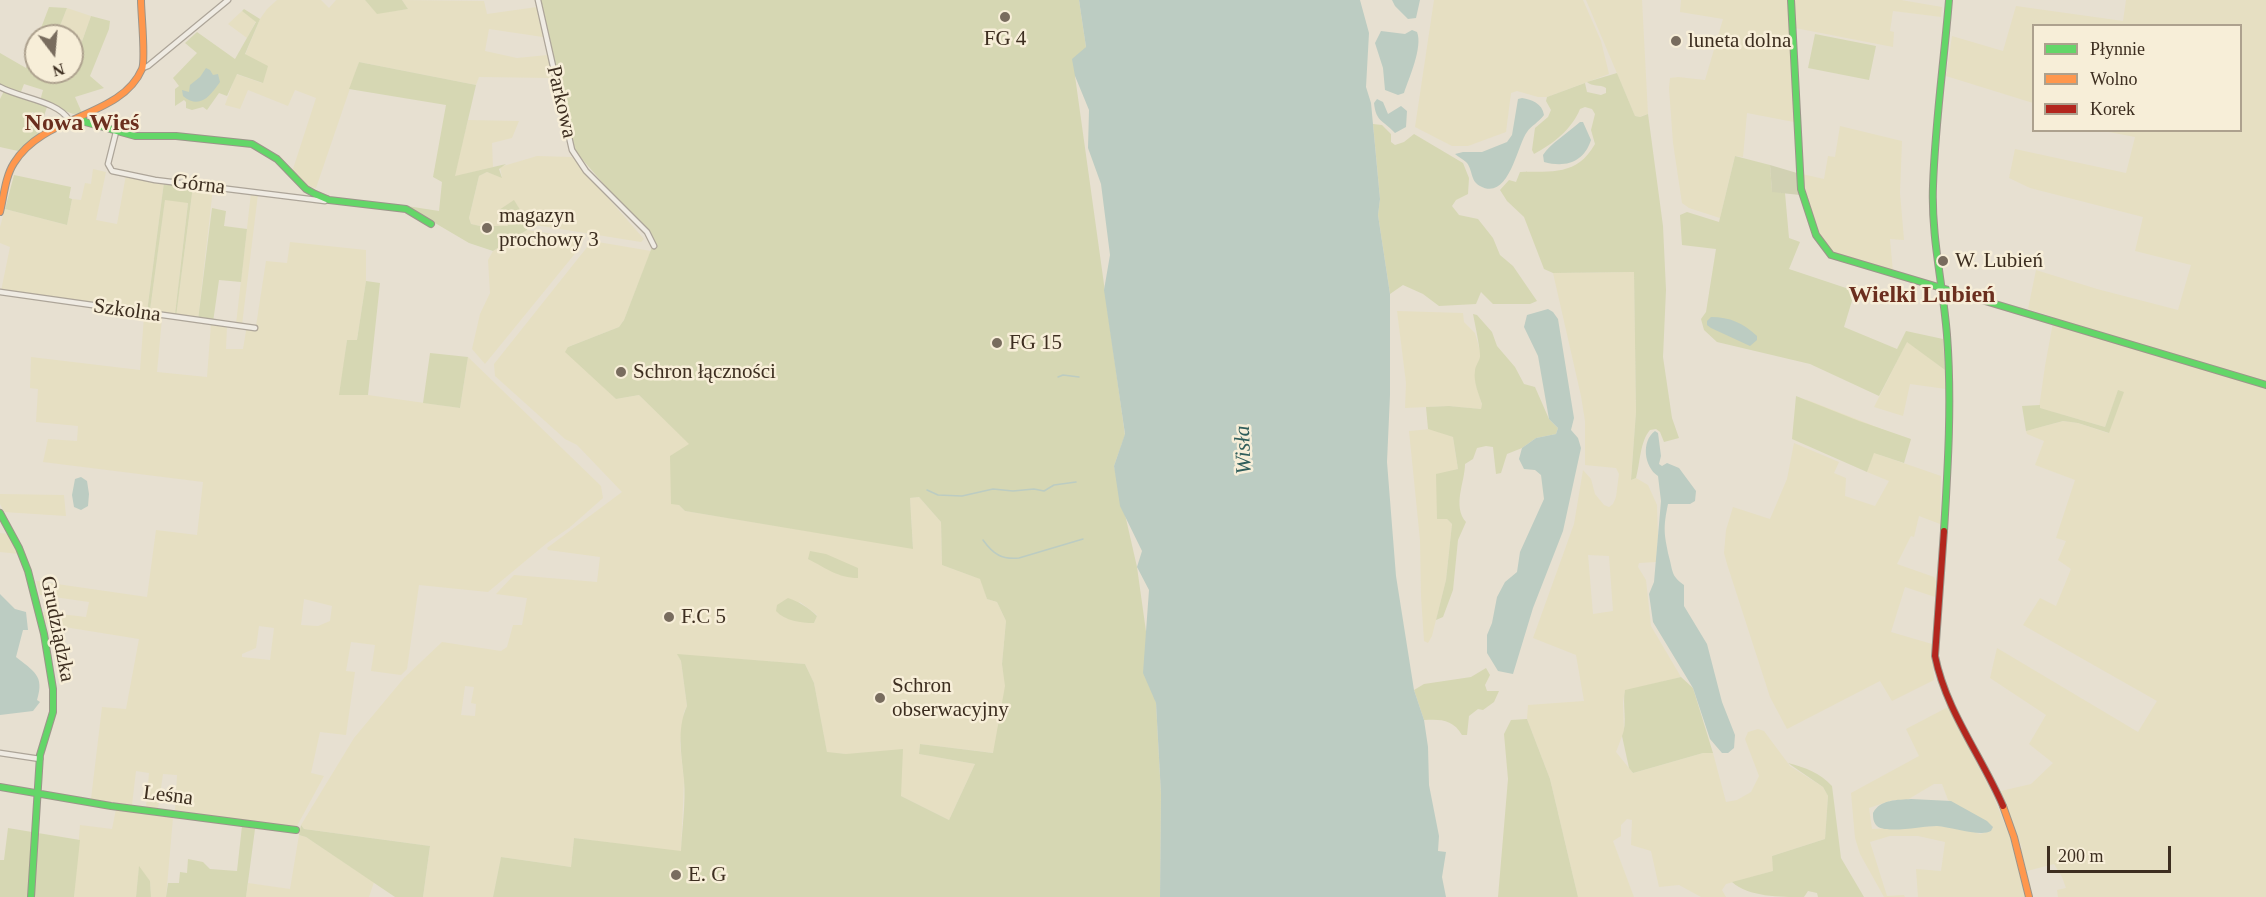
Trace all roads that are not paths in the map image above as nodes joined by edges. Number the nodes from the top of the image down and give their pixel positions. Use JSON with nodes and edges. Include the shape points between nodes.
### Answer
{"nodes":[{"id":1,"x":139,"y":0,"type":"edge"},
{"id":2,"x":228,"y":0,"type":"edge"},
{"id":3,"x":538,"y":0,"type":"edge"},
{"id":4,"x":1791,"y":0,"type":"edge"},
{"id":5,"x":1949,"y":0,"type":"edge"},
{"id":6,"x":142,"y":68,"type":"junction"},
{"id":7,"x":0,"y":87,"type":"edge"},
{"id":8,"x":81,"y":117,"type":"junction"},
{"id":9,"x":69,"y":120,"type":"junction"},
{"id":10,"x":116,"y":132,"type":"junction"},
{"id":11,"x":4,"y":183,"type":"edge"},
{"id":12,"x":327,"y":199,"type":"junction"},
{"id":13,"x":0,"y":212,"type":"edge"},
{"id":14,"x":431,"y":224,"type":"dead end"},
{"id":15,"x":654,"y":246,"type":"dead end"},
{"id":16,"x":1942,"y":289,"type":"junction"},
{"id":17,"x":0,"y":292,"type":"edge"},
{"id":18,"x":255,"y":328,"type":"dead end"},
{"id":19,"x":2266,"y":385,"type":"edge"},
{"id":20,"x":0,"y":513,"type":"edge"},
{"id":21,"x":0,"y":753,"type":"edge"},
{"id":22,"x":40,"y":759,"type":"junction"},
{"id":23,"x":0,"y":787,"type":"edge"},
{"id":24,"x":38,"y":792,"type":"junction"},
{"id":25,"x":296,"y":830,"type":"dead end"},
{"id":26,"x":31,"y":897,"type":"edge"},
{"id":27,"x":2029,"y":897,"type":"edge"}],
"edges":[{"from":1,"to":6,"type":"street"},
{"from":2,"to":6,"type":"street"},
{"from":3,"to":15,"type":"street","name":"Parkowa","via":[[572,150],[586,171],[647,232]]},
{"from":4,"to":16,"type":"street","via":[[1800,180],[1804,203],[1823,248],[1831,255]]},
{"from":5,"to":16,"type":"street","via":[[1933,186]]},
{"from":6,"to":8,"type":"street","via":[[119,96]]},
{"from":7,"to":9,"type":"street","via":[[52,106]]},
{"from":8,"to":9,"type":"street"},
{"from":8,"to":10,"type":"street","via":[[85,122]]},
{"from":9,"to":11,"type":"street","via":[[41,134],[24,149]]},
{"from":10,"to":12,"type":"street","via":[[252,144],[277,159],[306,189]]},
{"from":10,"to":12,"type":"street","name":"Górna","via":[[108,164],[112,171],[155,180]]},
{"from":11,"to":13,"type":"street"},
{"from":12,"to":14,"type":"street","via":[[406,209]]},
{"from":16,"to":19,"type":"street"},
{"from":16,"to":27,"type":"street","via":[[1949,374],[1936,671],[2002,804]]},
{"from":17,"to":18,"type":"street","name":"Szkolna"},
{"from":20,"to":22,"type":"street","name":"Grudziądzka","via":[[28,571],[50,665],[54,708]]},
{"from":21,"to":22,"type":"street"},
{"from":22,"to":24,"type":"street","name":"Grudziądzka"},
{"from":23,"to":24,"type":"street","name":"Leśna"},
{"from":24,"to":25,"type":"street","name":"Leśna","via":[[111,806]]},
{"from":24,"to":26,"type":"street","name":"Grudziądzka"}]}
